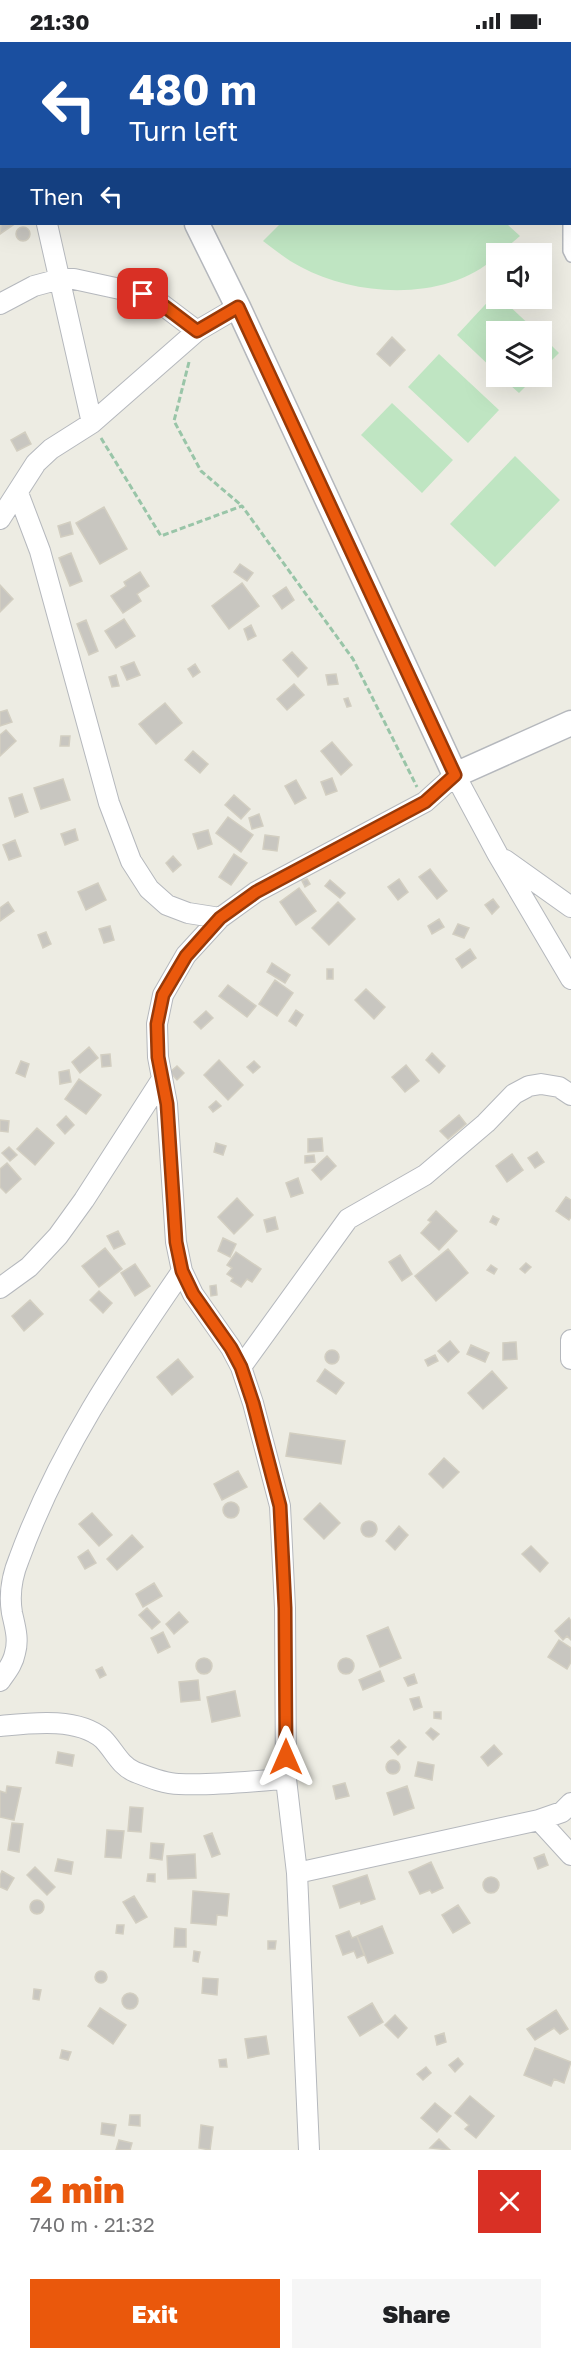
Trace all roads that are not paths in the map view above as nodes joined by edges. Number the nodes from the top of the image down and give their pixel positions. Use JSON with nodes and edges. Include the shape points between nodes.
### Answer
{"nodes":[{"id":1,"x":47,"y":225,"type":"edge"},
{"id":2,"x":197,"y":225,"type":"edge"},
{"id":3,"x":568,"y":225,"type":"edge"},
{"id":4,"x":571,"y":257,"type":"edge"},
{"id":5,"x":60,"y":279,"type":"junction"},
{"id":6,"x":0,"y":304,"type":"edge"},
{"id":7,"x":238,"y":307,"type":"junction"},
{"id":8,"x":197,"y":331,"type":"junction"},
{"id":9,"x":92,"y":423,"type":"junction"},
{"id":10,"x":18,"y":493,"type":"junction"},
{"id":11,"x":0,"y":519,"type":"edge"},
{"id":12,"x":571,"y":723,"type":"edge"},
{"id":13,"x":455,"y":775,"type":"junction"},
{"id":14,"x":498,"y":855,"type":"junction"},
{"id":15,"x":571,"y":907,"type":"edge"},
{"id":16,"x":220,"y":918,"type":"junction"},
{"id":17,"x":571,"y":979,"type":"edge"},
{"id":18,"x":162,"y":1079,"type":"junction"},
{"id":19,"x":571,"y":1095,"type":"edge"},
{"id":20,"x":182,"y":1271,"type":"junction"},
{"id":21,"x":0,"y":1288,"type":"edge"},
{"id":22,"x":571,"y":1340,"type":"edge"},
{"id":23,"x":571,"y":1359,"type":"edge"},
{"id":24,"x":241,"y":1367,"type":"junction"},
{"id":25,"x":0,"y":1681,"type":"edge"},
{"id":26,"x":0,"y":1726,"type":"edge"},
{"id":27,"x":286,"y":1779,"type":"junction"},
{"id":28,"x":571,"y":1803,"type":"edge"},
{"id":29,"x":539,"y":1820,"type":"junction"},
{"id":30,"x":571,"y":1855,"type":"edge"},
{"id":31,"x":297,"y":1873,"type":"junction"},
{"id":32,"x":309,"y":2150,"type":"edge"}],
"edges":[{"from":1,"to":5,"type":"street"},
{"from":2,"to":7,"type":"street"},
{"from":3,"to":4,"type":"lane"},
{"from":5,"to":6,"type":"street","via":[[34,286]]},
{"from":5,"to":8,"type":"street","via":[[143,294]]},
{"from":5,"to":9,"type":"street"},
{"from":7,"to":8,"type":"street"},
{"from":7,"to":13,"type":"street"},
{"from":8,"to":9,"type":"street"},
{"from":9,"to":10,"type":"street","via":[[51,449]]},
{"from":10,"to":11,"type":"street"},
{"from":10,"to":16,"type":"street","via":[[40,551],[109,803],[131,861],[148,889],[166,904],[188,913]]},
{"from":12,"to":13,"type":"street"},
{"from":13,"to":14,"type":"street"},
{"from":13,"to":16,"type":"street","via":[[425,802],[256,892]]},
{"from":14,"to":15,"type":"street"},
{"from":14,"to":17,"type":"street"},
{"from":16,"to":18,"type":"street","via":[[186,956],[163,995],[157,1024]]},
{"from":18,"to":20,"type":"street"},
{"from":18,"to":21,"type":"street","via":[[58,1236],[29,1267]]},
{"from":19,"to":24,"type":"street","via":[[559,1087],[541,1084],[514,1094],[442,1162],[348,1219]]},
{"from":20,"to":24,"type":"street","via":[[198,1303]]},
{"from":20,"to":25,"type":"street","via":[[90,1409],[49,1487],[12,1583],[15,1654]]},
{"from":22,"to":23,"type":"street"},
{"from":24,"to":27,"type":"street","via":[[280,1506]]},
{"from":26,"to":27,"type":"street","via":[[29,1724],[93,1731],[124,1766],[170,1783]]},
{"from":27,"to":31,"type":"street"},
{"from":28,"to":29,"type":"street","via":[[562,1812]]},
{"from":29,"to":30,"type":"street"},
{"from":29,"to":31,"type":"street"},
{"from":31,"to":32,"type":"street"}]}
